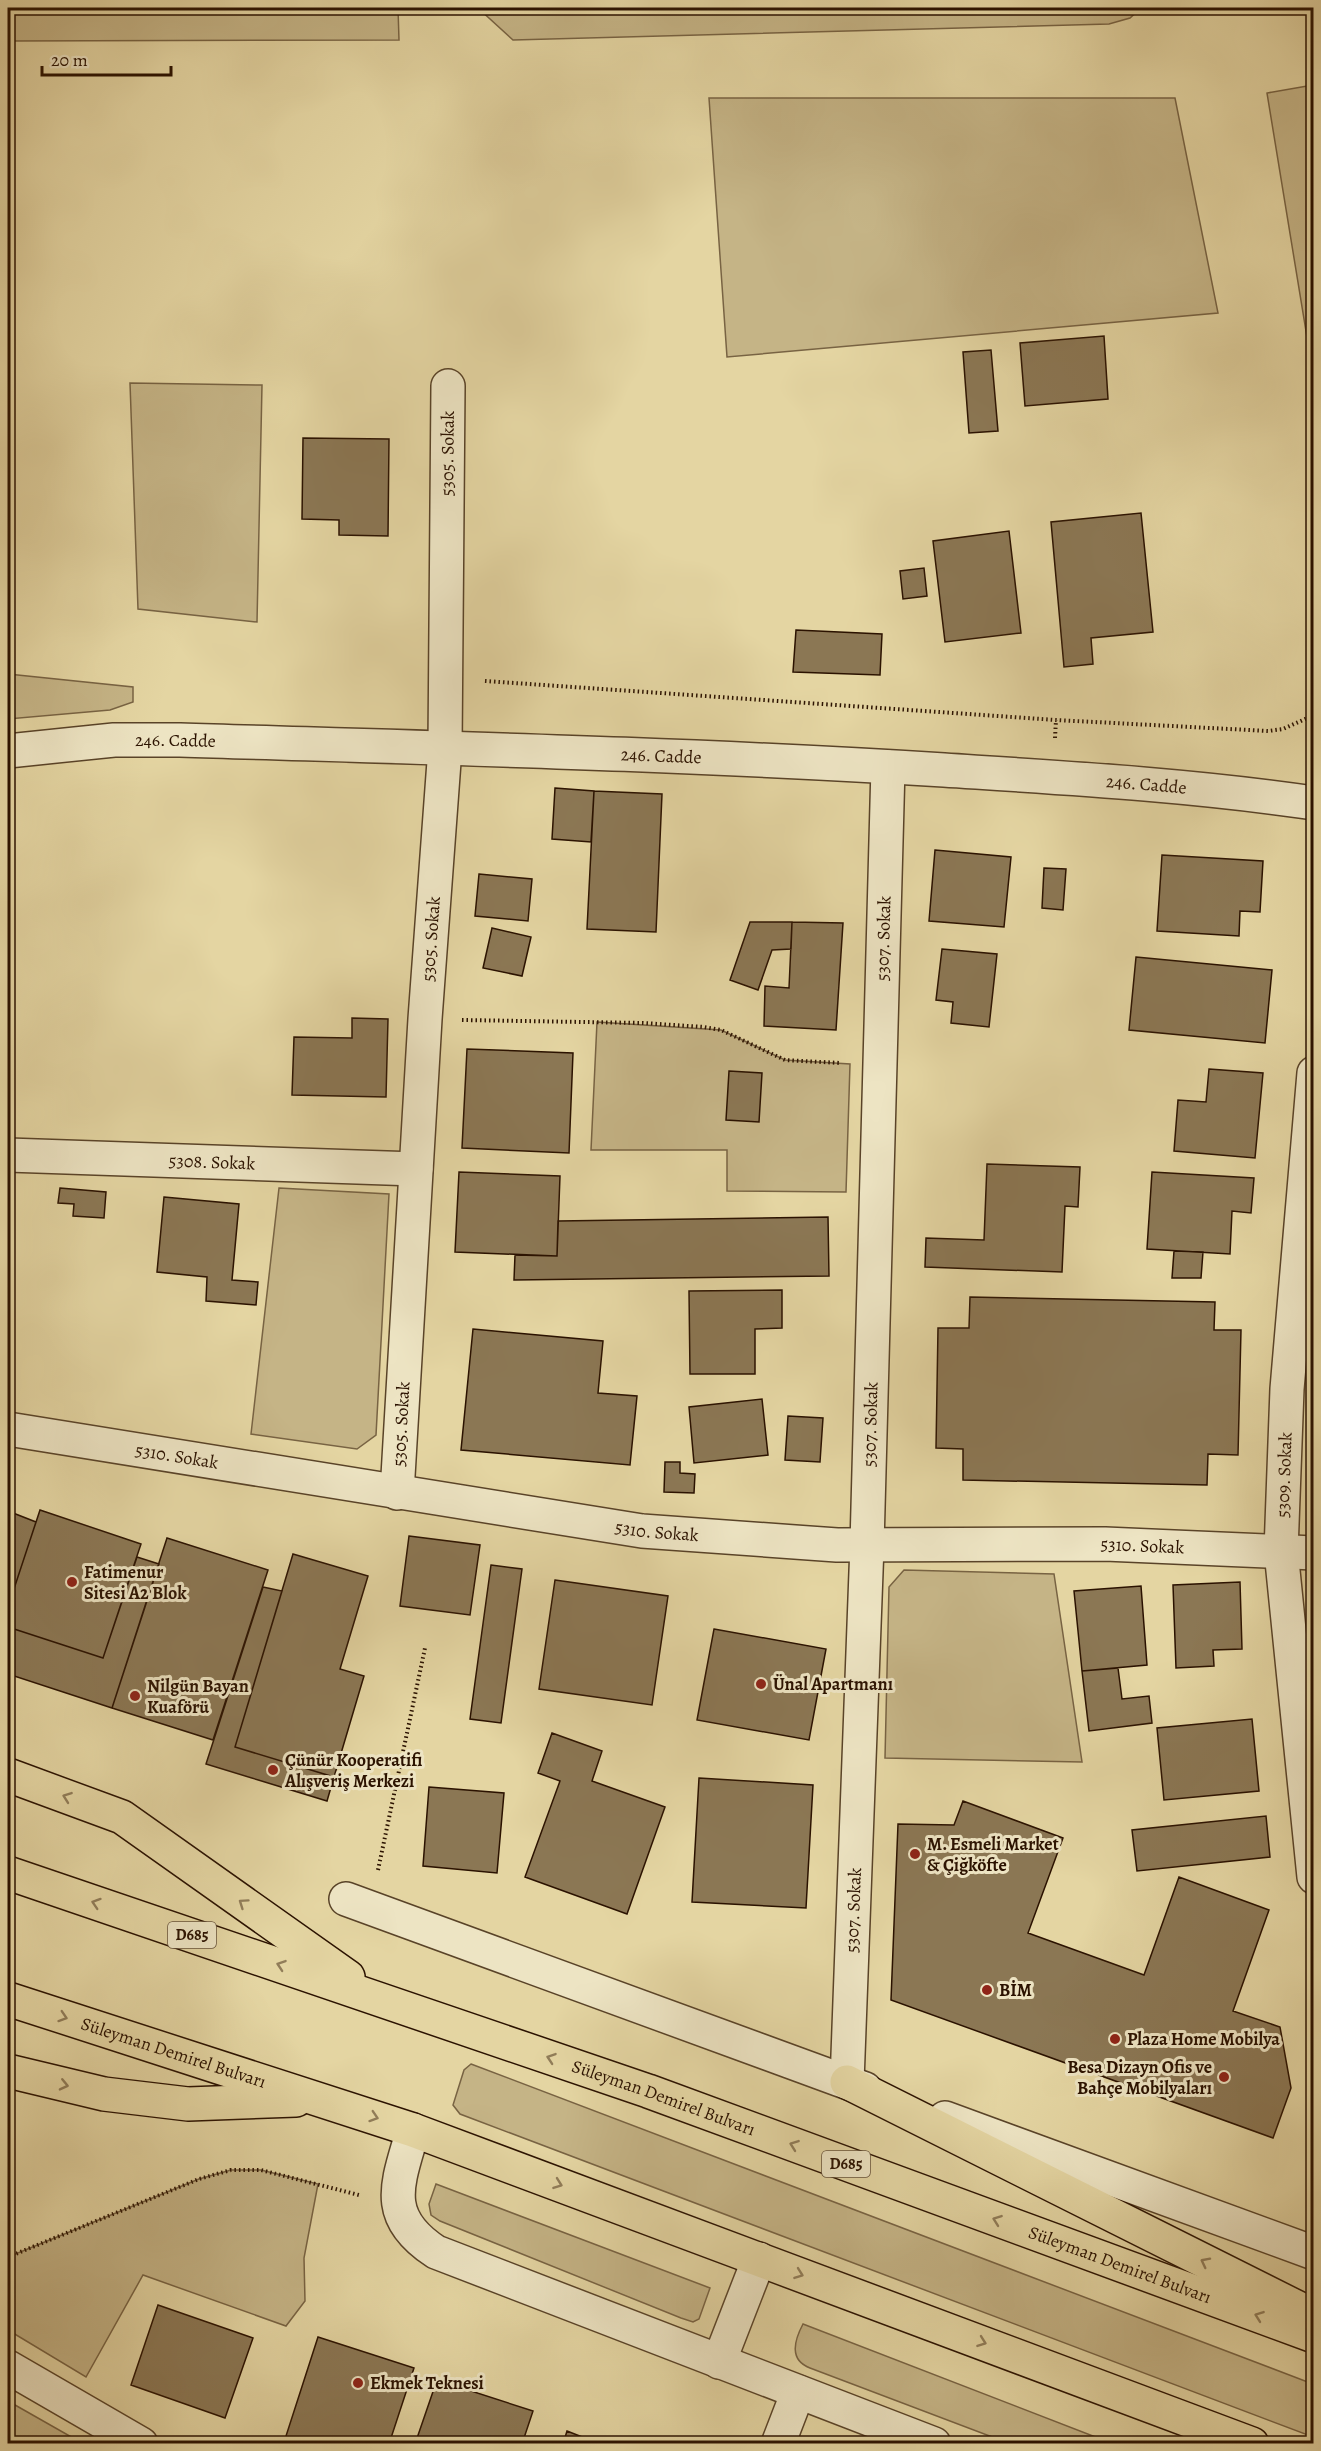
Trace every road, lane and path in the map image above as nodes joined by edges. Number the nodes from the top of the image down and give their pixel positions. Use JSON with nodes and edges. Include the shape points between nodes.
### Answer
{"nodes":[{"id":1,"x":448,"y":386,"type":"dead end"},
{"id":2,"x":445,"y":678,"type":"junction"},
{"id":3,"x":1314,"y":715,"type":"edge"},
{"id":4,"x":445,"y":748,"type":"junction"},
{"id":5,"x":8,"y":751,"type":"edge"},
{"id":6,"x":888,"y":766,"type":"junction"},
{"id":7,"x":1314,"y":803,"type":"edge"},
{"id":8,"x":425,"y":1019,"type":"junction"},
{"id":9,"x":880,"y":1065,"type":"junction"},
{"id":10,"x":1314,"y":1073,"type":"edge"},
{"id":11,"x":8,"y":1155,"type":"edge"},
{"id":12,"x":416,"y":1169,"type":"junction"},
{"id":13,"x":8,"y":1429,"type":"edge"},
{"id":14,"x":397,"y":1492,"type":"junction"},
{"id":15,"x":867,"y":1545,"type":"junction"},
{"id":16,"x":1281,"y":1551,"type":"junction"},
{"id":17,"x":1314,"y":1553,"type":"edge"},
{"id":18,"x":425,"y":1648,"type":"dead end"},
{"id":19,"x":8,"y":1775,"type":"edge"},
{"id":20,"x":8,"y":1874,"type":"edge"},
{"id":21,"x":1314,"y":1877,"type":"edge"},
{"id":22,"x":360,"y":1904,"type":"joint"},
{"id":23,"x":376,"y":1997,"type":"junction"},
{"id":24,"x":8,"y":1999,"type":"edge"},
{"id":25,"x":8,"y":2071,"type":"edge"},
{"id":26,"x":847,"y":2082,"type":"junction"},
{"id":27,"x":319,"y":2099,"type":"junction"},
{"id":28,"x":413,"y":2130,"type":"junction"},
{"id":29,"x":398,"y":2205,"type":"junction"},
{"id":30,"x":1314,"y":2253,"type":"edge"},
{"id":31,"x":8,"y":2257,"type":"edge"},
{"id":32,"x":759,"y":2259,"type":"junction"},
{"id":33,"x":1314,"y":2316,"type":"edge"},
{"id":34,"x":1314,"y":2336,"type":"edge"},
{"id":35,"x":719,"y":2362,"type":"junction"},
{"id":36,"x":8,"y":2367,"type":"edge"},
{"id":37,"x":798,"y":2392,"type":"junction"},
{"id":38,"x":141,"y":2444,"type":"edge"},
{"id":39,"x":778,"y":2444,"type":"edge"},
{"id":40,"x":934,"y":2444,"type":"edge"},
{"id":41,"x":1252,"y":2444,"type":"edge"}],
"edges":[{"from":1,"to":2,"type":"street","name":"5305. Sokak"},
{"from":2,"to":3,"type":"path","via":[[1044,720],[1268,731],[1283,729]]},
{"from":2,"to":4,"type":"street","name":"5305. Sokak"},
{"from":4,"to":5,"type":"street","name":"246. Cadde","via":[[114,740]]},
{"from":4,"to":6,"type":"street","name":"246. Cadde"},
{"from":4,"to":8,"type":"street","name":"5305. Sokak"},
{"from":6,"to":7,"type":"street","name":"246. Cadde","via":[[1063,778]]},
{"from":6,"to":9,"type":"street","name":"5307. Sokak"},
{"from":8,"to":9,"type":"path","via":[[704,1027],[738,1036],[784,1060]]},
{"from":8,"to":12,"type":"street","name":"5305. Sokak"},
{"from":9,"to":15,"type":"street","name":"5307. Sokak"},
{"from":10,"to":16,"type":"street","name":"5309. Sokak","via":[[1287,1389]]},
{"from":11,"to":12,"type":"street","name":"5308. Sokak"},
{"from":12,"to":14,"type":"street","name":"5305. Sokak"},
{"from":13,"to":14,"type":"street","name":"5310. Sokak"},
{"from":14,"to":15,"type":"street","name":"5310. Sokak","via":[[642,1531]]},
{"from":15,"to":16,"type":"street","name":"5310. Sokak","via":[[1105,1544]]},
{"from":15,"to":26,"type":"street","name":"5307. Sokak"},
{"from":16,"to":17,"type":"street","name":"5310. Sokak"},
{"from":16,"to":21,"type":"street","name":"5309. Sokak"},
{"from":18,"to":22,"type":"path","via":[[383,1835]]},
{"from":23,"to":19,"type":"highway","one_way":true,"via":[[122,1817]]},
{"from":23,"to":20,"type":"highway","name":"Süleyman Demirel Bulvarı","number":"D685","one_way":true},
{"from":22,"to":26,"type":"street"},
{"from":34,"to":23,"type":"highway","name":"Süleyman Demirel Bulvarı","number":"D685","one_way":true,"via":[[648,2091]]},
{"from":24,"to":27,"type":"highway","name":"Süleyman Demirel Bulvarı","one_way":true},
{"from":25,"to":27,"type":"highway","one_way":true,"via":[[104,2094],[188,2104]]},
{"from":26,"to":30,"type":"street"},
{"from":33,"to":26,"type":"highway","one_way":true},
{"from":27,"to":28,"type":"highway","name":"Süleyman Demirel Bulvarı","one_way":true},
{"from":28,"to":29,"type":"street","via":[[401,2171]]},
{"from":28,"to":32,"type":"highway","name":"Süleyman Demirel Bulvarı","one_way":true},
{"from":29,"to":31,"type":"path","via":[[291,2176],[231,2170],[199,2178]]},
{"from":29,"to":35,"type":"street","via":[[422,2242],[450,2259]]},
{"from":32,"to":35,"type":"street"},
{"from":32,"to":41,"type":"highway","name":"Süleyman Demirel Bulvarı","one_way":true},
{"from":35,"to":37,"type":"street"},
{"from":36,"to":38,"type":"street"},
{"from":37,"to":39,"type":"street"},
{"from":37,"to":40,"type":"street"}]}
